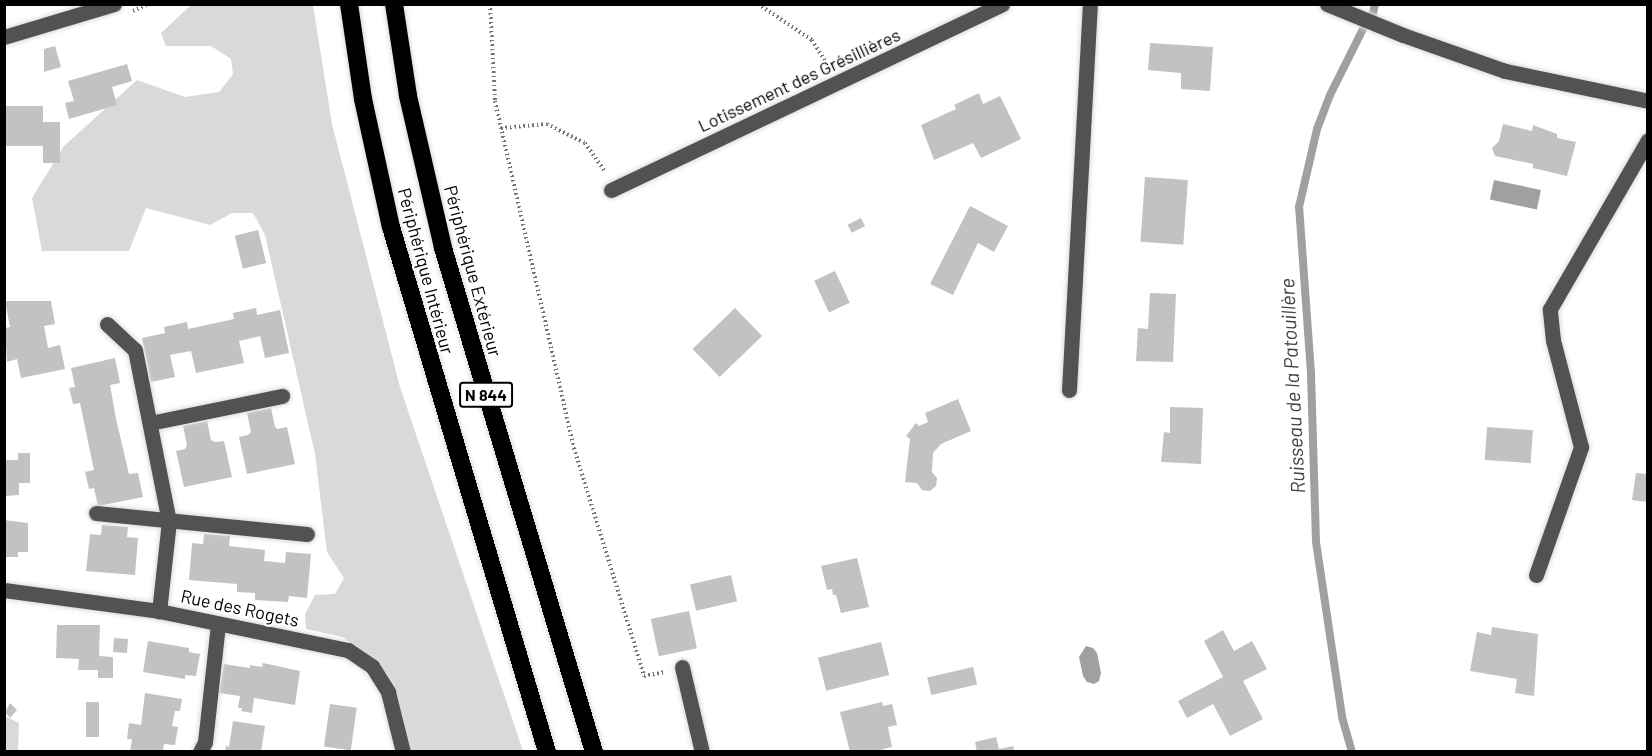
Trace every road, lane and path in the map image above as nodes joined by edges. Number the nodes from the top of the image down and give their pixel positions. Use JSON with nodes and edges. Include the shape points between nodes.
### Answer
{"nodes":[{"id":1,"x":114,"y":4,"type":"edge"},
{"id":2,"x":349,"y":4,"type":"edge"},
{"id":3,"x":394,"y":4,"type":"edge"},
{"id":4,"x":490,"y":4,"type":"edge"},
{"id":5,"x":758,"y":4,"type":"edge"},
{"id":6,"x":1002,"y":4,"type":"edge"},
{"id":7,"x":1090,"y":4,"type":"edge"},
{"id":8,"x":1327,"y":4,"type":"edge"},
{"id":9,"x":4,"y":37,"type":"edge"},
{"id":10,"x":838,"y":84,"type":"junction"},
{"id":11,"x":1647,"y":101,"type":"edge"},
{"id":12,"x":501,"y":128,"type":"junction"},
{"id":13,"x":1647,"y":140,"type":"edge"},
{"id":14,"x":611,"y":190,"type":"joint"},
{"id":15,"x":107,"y":324,"type":"dead end"},
{"id":16,"x":1069,"y":390,"type":"dead end"},
{"id":17,"x":282,"y":396,"type":"dead end"},
{"id":18,"x":150,"y":423,"type":"junction"},
{"id":19,"x":96,"y":513,"type":"dead end"},
{"id":20,"x":169,"y":521,"type":"junction"},
{"id":21,"x":307,"y":534,"type":"dead end"},
{"id":22,"x":1536,"y":575,"type":"dead end"},
{"id":23,"x":4,"y":591,"type":"edge"},
{"id":24,"x":159,"y":611,"type":"junction"},
{"id":25,"x":218,"y":624,"type":"junction"},
{"id":26,"x":682,"y":667,"type":"joint"},
{"id":27,"x":200,"y":752,"type":"edge"},
{"id":28,"x":404,"y":752,"type":"edge"},
{"id":29,"x":547,"y":752,"type":"edge"},
{"id":30,"x":594,"y":752,"type":"edge"},
{"id":31,"x":702,"y":752,"type":"edge"}],
"edges":[{"from":1,"to":9,"type":"street"},
{"from":2,"to":29,"type":"highway","name":"Périphérique Intérieur","number":"N 844","via":[[363,99],[391,227]]},
{"from":3,"to":30,"type":"highway","name":"Périphérique Extérieur","number":"N 844","via":[[408,96],[443,248]]},
{"from":4,"to":12,"type":"path","via":[[495,101]]},
{"from":5,"to":10,"type":"path","via":[[812,40]]},
{"from":6,"to":10,"type":"street","name":"Lotissement des Grésillières"},
{"from":7,"to":16,"type":"street"},
{"from":8,"to":11,"type":"street","via":[[1505,71]]},
{"from":10,"to":14,"type":"street","name":"Lotissement des Grésillières"},
{"from":12,"to":14,"type":"path","via":[[547,124],[572,135],[592,150],[602,164]]},
{"from":12,"to":26,"type":"path","via":[[574,448],[644,676]]},
{"from":13,"to":22,"type":"street","via":[[1550,309],[1553,340],[1581,447]]},
{"from":15,"to":18,"type":"street","via":[[135,350]]},
{"from":17,"to":18,"type":"street"},
{"from":18,"to":20,"type":"street"},
{"from":19,"to":20,"type":"street"},
{"from":20,"to":21,"type":"street"},
{"from":20,"to":24,"type":"street"},
{"from":23,"to":24,"type":"street","name":"Rue des Rogets"},
{"from":24,"to":25,"type":"street","name":"Rue des Rogets"},
{"from":25,"to":27,"type":"street","via":[[205,742]]},
{"from":25,"to":28,"type":"street","name":"Rue des Rogets","via":[[348,651],[372,666],[388,692]]},
{"from":26,"to":31,"type":"street"}]}
